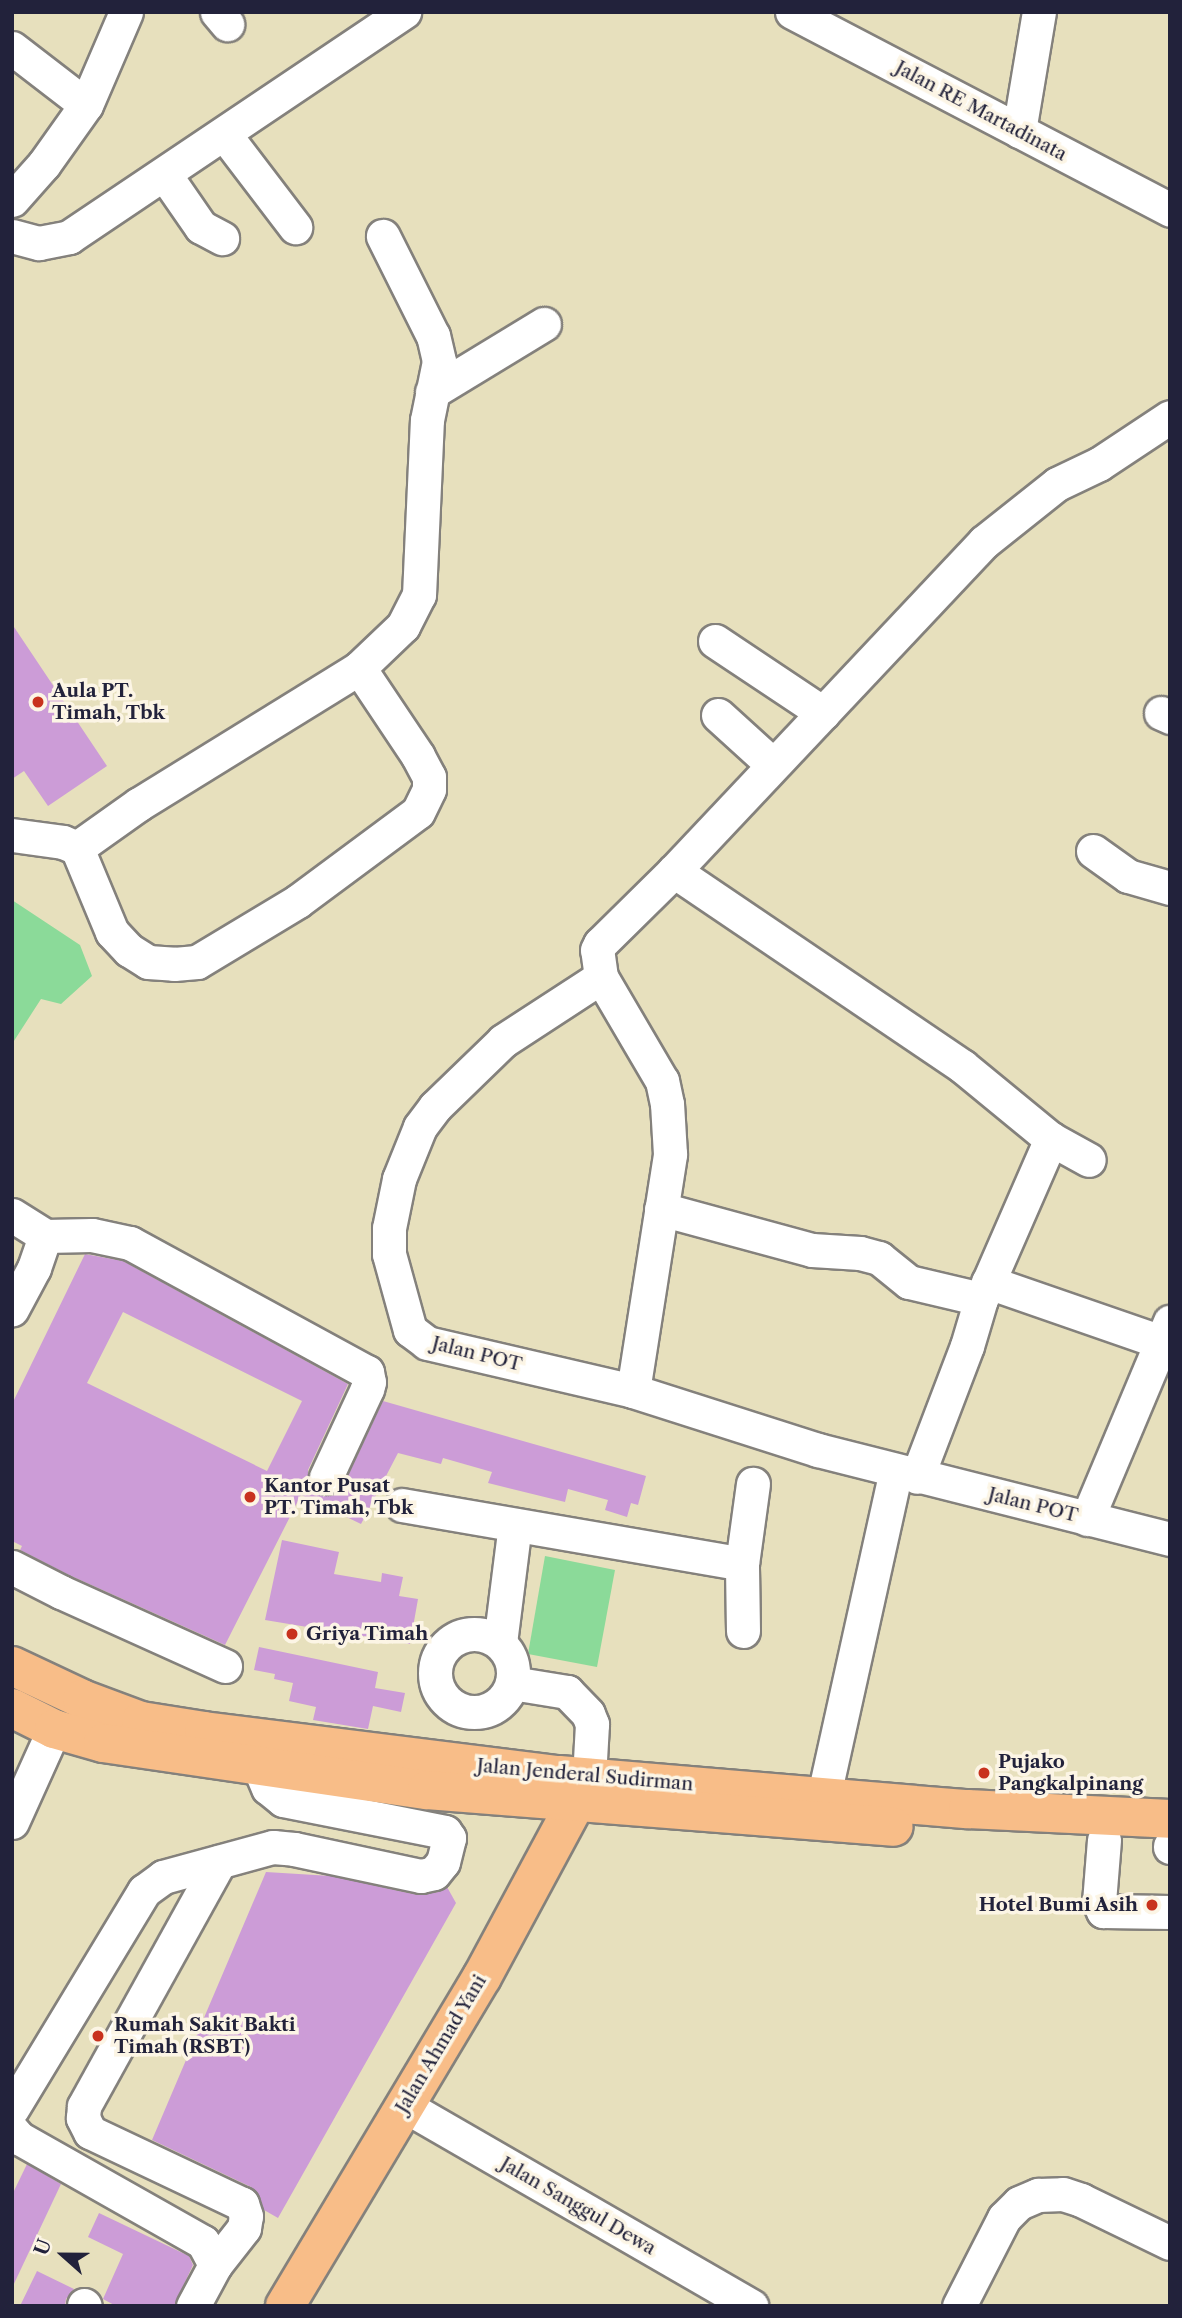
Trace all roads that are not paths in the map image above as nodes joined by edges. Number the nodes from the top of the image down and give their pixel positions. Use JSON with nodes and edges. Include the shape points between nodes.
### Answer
{"nodes":[{"id":1,"x":126,"y":12,"type":"edge"},
{"id":2,"x":404,"y":12,"type":"edge"},
{"id":3,"x":792,"y":12,"type":"edge"},
{"id":4,"x":1040,"y":12,"type":"edge"},
{"id":5,"x":12,"y":48,"type":"edge"},
{"id":6,"x":86,"y":104,"type":"junction"},
{"id":7,"x":1019,"y":131,"type":"junction"},
{"id":8,"x":225,"y":135,"type":"junction"},
{"id":9,"x":165,"y":175,"type":"junction"},
{"id":10,"x":12,"y":200,"type":"edge"},
{"id":11,"x":1170,"y":210,"type":"edge"},
{"id":12,"x":295,"y":227,"type":"dead end"},
{"id":13,"x":12,"y":236,"type":"edge"},
{"id":14,"x":383,"y":236,"type":"dead end"},
{"id":15,"x":222,"y":238,"type":"dead end"},
{"id":16,"x":544,"y":324,"type":"dead end"},
{"id":17,"x":432,"y":392,"type":"junction"},
{"id":18,"x":1170,"y":417,"type":"edge"},
{"id":19,"x":715,"y":641,"type":"dead end"},
{"id":20,"x":359,"y":668,"type":"junction"},
{"id":21,"x":823,"y":713,"type":"junction"},
{"id":22,"x":718,"y":715,"type":"dead end"},
{"id":23,"x":773,"y":765,"type":"junction"},
{"id":24,"x":16,"y":830,"type":"edge"},
{"id":25,"x":77,"y":848,"type":"junction"},
{"id":26,"x":1093,"y":851,"type":"dead end"},
{"id":27,"x":674,"y":871,"type":"junction"},
{"id":28,"x":1170,"y":888,"type":"edge"},
{"id":29,"x":601,"y":977,"type":"junction"},
{"id":30,"x":1051,"y":1139,"type":"junction"},
{"id":31,"x":1089,"y":1160,"type":"dead end"},
{"id":32,"x":661,"y":1209,"type":"junction"},
{"id":33,"x":12,"y":1215,"type":"edge"},
{"id":34,"x":45,"y":1236,"type":"junction"},
{"id":35,"x":984,"y":1291,"type":"junction"},
{"id":36,"x":12,"y":1309,"type":"edge"},
{"id":37,"x":1166,"y":1332,"type":"edge"},
{"id":38,"x":633,"y":1391,"type":"junction"},
{"id":39,"x":906,"y":1474,"type":"junction"},
{"id":40,"x":326,"y":1477,"type":"dead end"},
{"id":41,"x":753,"y":1484,"type":"dead end"},
{"id":42,"x":402,"y":1505,"type":"dead end"},
{"id":43,"x":1087,"y":1519,"type":"junction"},
{"id":44,"x":514,"y":1525,"type":"junction"},
{"id":45,"x":1170,"y":1539,"type":"edge"},
{"id":46,"x":742,"y":1563,"type":"junction"},
{"id":47,"x":12,"y":1567,"type":"edge"},
{"id":48,"x":743,"y":1631,"type":"dead end"},
{"id":49,"x":500,"y":1643,"type":"junction"},
{"id":50,"x":12,"y":1666,"type":"edge"},
{"id":51,"x":225,"y":1666,"type":"dead end"},
{"id":52,"x":512,"y":1683,"type":"junction"},
{"id":53,"x":12,"y":1708,"type":"edge"},
{"id":54,"x":54,"y":1729,"type":"junction"},
{"id":55,"x":259,"y":1767,"type":"junction"},
{"id":56,"x":582,"y":1790,"type":"junction"},
{"id":57,"x":824,"y":1795,"type":"junction"},
{"id":58,"x":14,"y":1815,"type":"edge"},
{"id":59,"x":1170,"y":1819,"type":"edge"},
{"id":60,"x":1108,"y":1827,"type":"junction"},
{"id":61,"x":1170,"y":1846,"type":"edge"},
{"id":62,"x":219,"y":1862,"type":"junction"},
{"id":63,"x":1170,"y":1912,"type":"edge"},
{"id":64,"x":405,"y":2106,"type":"junction"},
{"id":65,"x":12,"y":2109,"type":"edge"},
{"id":66,"x":12,"y":2130,"type":"edge"},
{"id":67,"x":1170,"y":2243,"type":"edge"},
{"id":68,"x":215,"y":2265,"type":"junction"},
{"id":69,"x":193,"y":2306,"type":"edge"},
{"id":70,"x":285,"y":2306,"type":"edge"},
{"id":71,"x":751,"y":2306,"type":"edge"},
{"id":72,"x":959,"y":2306,"type":"edge"}],
"edges":[{"from":1,"to":6,"type":"street"},
{"from":2,"to":8,"type":"street"},
{"from":3,"to":7,"type":"street","name":"Jalan RE Martadinata"},
{"from":4,"to":7,"type":"street"},
{"from":5,"to":6,"type":"street"},
{"from":6,"to":10,"type":"street"},
{"from":7,"to":11,"type":"street","name":"Jalan RE Martadinata"},
{"from":8,"to":9,"type":"street"},
{"from":8,"to":12,"type":"street"},
{"from":9,"to":13,"type":"street","via":[[69,237],[39,243]]},
{"from":9,"to":15,"type":"street","via":[[201,227]]},
{"from":14,"to":17,"type":"street","via":[[437,346],[439,361]]},
{"from":16,"to":17,"type":"street"},
{"from":17,"to":20,"type":"street","via":[[419,595],[403,626]]},
{"from":18,"to":21,"type":"street","via":[[1099,464],[1057,484],[1014,516]]},
{"from":19,"to":21,"type":"street"},
{"from":20,"to":25,"type":"street","via":[[139,804]]},
{"from":20,"to":25,"type":"street","via":[[418,756],[429,776],[429,789],[418,812],[298,901],[197,962],[148,962],[112,932]]},
{"from":21,"to":23,"type":"street"},
{"from":22,"to":23,"type":"street"},
{"from":23,"to":27,"type":"street"},
{"from":24,"to":25,"type":"street"},
{"from":26,"to":28,"type":"street","via":[[1128,876]]},
{"from":27,"to":29,"type":"street","via":[[600,944]]},
{"from":27,"to":30,"type":"street","via":[[962,1066]]},
{"from":29,"to":32,"type":"street","via":[[662,1081],[670,1154]]},
{"from":29,"to":38,"type":"street","name":"Jalan POT","via":[[503,1041],[435,1107],[420,1128],[399,1179],[389,1254],[406,1322],[427,1343]]},
{"from":30,"to":31,"type":"street"},
{"from":30,"to":35,"type":"street"},
{"from":32,"to":35,"type":"street","via":[[812,1250],[879,1258],[909,1282]]},
{"from":32,"to":38,"type":"street"},
{"from":33,"to":34,"type":"street"},
{"from":34,"to":36,"type":"street"},
{"from":34,"to":40,"type":"street","via":[[92,1235],[130,1243],[367,1372],[367,1390]]},
{"from":35,"to":37,"type":"street"},
{"from":35,"to":39,"type":"street","via":[[967,1346]]},
{"from":37,"to":43,"type":"street"},
{"from":38,"to":39,"type":"street","name":"Jalan POT"},
{"from":39,"to":43,"type":"street","name":"Jalan POT"},
{"from":39,"to":57,"type":"street"},
{"from":41,"to":46,"type":"street"},
{"from":42,"to":44,"type":"street"},
{"from":43,"to":45,"type":"street","name":"Jalan POT"},
{"from":44,"to":46,"type":"street"},
{"from":44,"to":49,"type":"street"},
{"from":46,"to":48,"type":"street"},
{"from":47,"to":51,"type":"street"},
{"from":49,"to":52,"type":"street","via":[[509,1654]]},
{"from":49,"to":52,"type":"street","via":[[473,1633],[453,1640],[438,1656],[436,1685],[454,1707],[482,1712],[506,1696]]},
{"from":50,"to":56,"type":"main road","name":"Jalan Jenderal Sudirman","via":[[141,1721]]},
{"from":52,"to":56,"type":"street","via":[[567,1692],[587,1714],[592,1724]]},
{"from":53,"to":54,"type":"main road","name":"Jalan Jenderal Sudirman"},
{"from":54,"to":55,"type":"main road","name":"Jalan Jenderal Sudirman","via":[[103,1743]]},
{"from":54,"to":58,"type":"street"},
{"from":55,"to":56,"type":"main road","name":"Jalan Jenderal Sudirman","via":[[427,1790]]},
{"from":55,"to":62,"type":"street","via":[[268,1788],[284,1800],[445,1832],[449,1838],[443,1862],[434,1873],[421,1876],[273,1847]]},
{"from":56,"to":57,"type":"main road","name":"Jalan Jenderal Sudirman"},
{"from":56,"to":60,"type":"main road","name":"Jalan Jenderal Sudirman","via":[[798,1821]]},
{"from":56,"to":64,"type":"main road","name":"Jalan Ahmad Yani","via":[[482,1977]]},
{"from":57,"to":60,"type":"main road","name":"Jalan Jenderal Sudirman"},
{"from":59,"to":60,"type":"main road","name":"Jalan Jenderal Sudirman"},
{"from":60,"to":61,"type":"main road","name":"Jalan Jenderal Sudirman"},
{"from":60,"to":63,"type":"street","via":[[1099,1902],[1102,1911]]},
{"from":62,"to":65,"type":"street","via":[[163,1877],[144,1891]]},
{"from":62,"to":68,"type":"street","via":[[84,2106],[83,2118],[90,2132],[242,2204],[244,2228]]},
{"from":64,"to":70,"type":"main road","name":"Jalan Ahmad Yani"},
{"from":64,"to":71,"type":"street","name":"Jalan Sanggul Dewa"},
{"from":66,"to":68,"type":"street","via":[[203,2242]]},
{"from":67,"to":72,"type":"street","via":[[1082,2200],[1063,2194],[1038,2195],[1019,2203],[1004,2218]]},
{"from":68,"to":69,"type":"street"}]}
